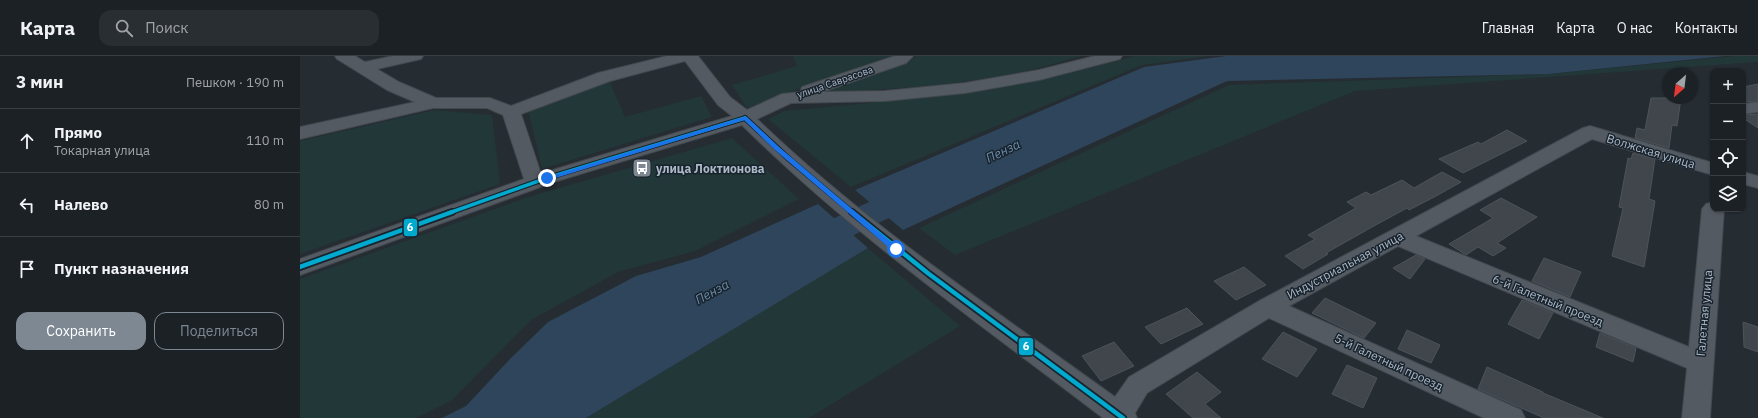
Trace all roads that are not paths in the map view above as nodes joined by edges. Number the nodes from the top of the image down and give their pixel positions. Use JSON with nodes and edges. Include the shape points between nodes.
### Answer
{"nodes":[{"id":1,"x":343,"y":56,"type":"edge"},
{"id":2,"x":416,"y":56,"type":"edge"},
{"id":3,"x":686,"y":56,"type":"edge"},
{"id":4,"x":690,"y":56,"type":"edge"},
{"id":5,"x":905,"y":56,"type":"edge"},
{"id":6,"x":1114,"y":56,"type":"edge"},
{"id":7,"x":362,"y":68,"type":"junction"},
{"id":8,"x":788,"y":98,"type":"junction"},
{"id":9,"x":433,"y":103,"type":"junction"},
{"id":10,"x":1758,"y":106,"type":"edge"},
{"id":11,"x":1746,"y":109,"type":"edge"},
{"id":12,"x":511,"y":112,"type":"junction"},
{"id":13,"x":745,"y":118,"type":"junction"},
{"id":14,"x":1590,"y":132,"type":"joint"},
{"id":15,"x":300,"y":133,"type":"edge"},
{"id":16,"x":1710,"y":168,"type":"edge"},
{"id":17,"x":547,"y":178,"type":"junction"},
{"id":18,"x":1746,"y":179,"type":"edge"},
{"id":19,"x":1758,"y":182,"type":"edge"},
{"id":20,"x":1713,"y":212,"type":"edge"},
{"id":21,"x":1397,"y":237,"type":"junction"},
{"id":22,"x":300,"y":267,"type":"edge"},
{"id":23,"x":1268,"y":307,"type":"junction"},
{"id":24,"x":1700,"y":362,"type":"junction"},
{"id":25,"x":1119,"y":417,"type":"edge"},
{"id":26,"x":1511,"y":418,"type":"edge"},
{"id":27,"x":1696,"y":418,"type":"edge"}],
"edges":[{"from":1,"to":7,"type":"street"},
{"from":2,"to":7,"type":"street"},
{"from":3,"to":12,"type":"street","via":[[604,76]]},
{"from":4,"to":13,"type":"street","via":[[724,101]]},
{"from":5,"to":8,"type":"street","name":"улица Саврасова","via":[[900,60]]},
{"from":6,"to":8,"type":"street","via":[[1040,75],[965,88],[885,96]]},
{"from":7,"to":9,"type":"street","via":[[393,86]]},
{"from":8,"to":13,"type":"street","name":"улица Саврасова"},
{"from":9,"to":12,"type":"street","via":[[490,103]]},
{"from":9,"to":15,"type":"street"},
{"from":10,"to":11,"type":"street"},
{"from":12,"to":17,"type":"street","via":[[532,176]]},
{"from":13,"to":17,"type":"street","name":"улица Саврасова"},
{"from":13,"to":25,"type":"street","via":[[777,149],[896,249]]},
{"from":14,"to":16,"type":"street","name":"Волжская улица"},
{"from":14,"to":21,"type":"street","name":"Индустриальная улица"},
{"from":17,"to":22,"type":"street"},
{"from":18,"to":19,"type":"street"},
{"from":20,"to":24,"type":"street","name":"Галетная улица"},
{"from":21,"to":23,"type":"street","name":"Индустриальная улица"},
{"from":21,"to":24,"type":"street","name":"6-й Галетный проезд"},
{"from":23,"to":25,"type":"street","name":"Индустриальная улица","via":[[1138,385]]},
{"from":23,"to":26,"type":"street","name":"5-й Галетный проезд"},
{"from":24,"to":27,"type":"street","name":"Галетная улица"}]}
